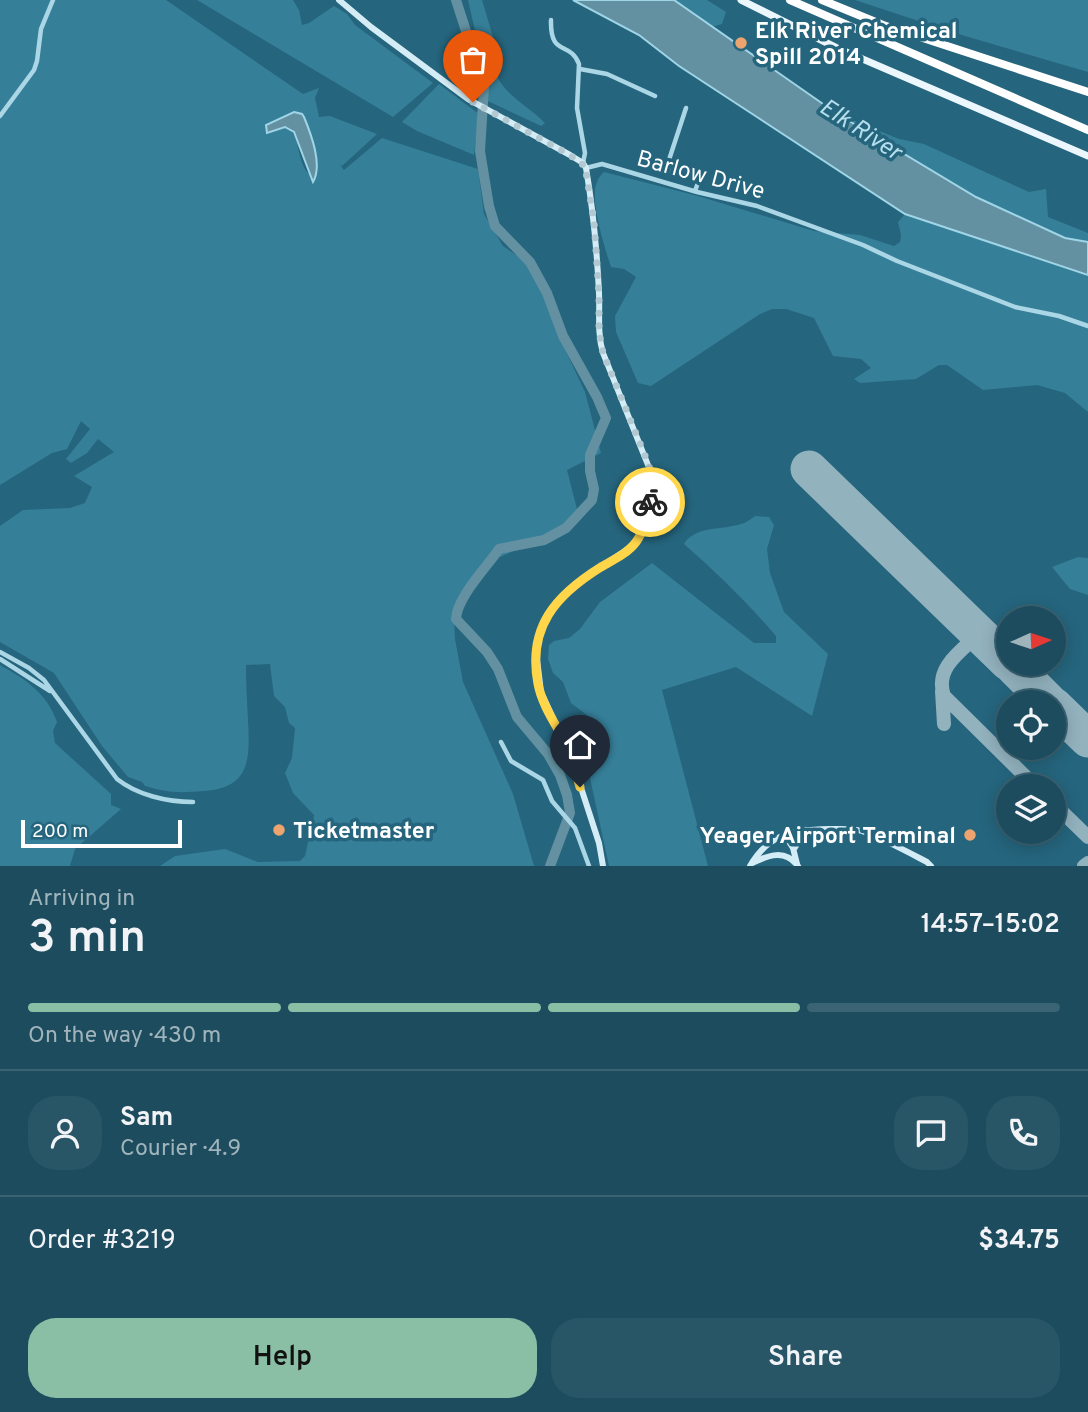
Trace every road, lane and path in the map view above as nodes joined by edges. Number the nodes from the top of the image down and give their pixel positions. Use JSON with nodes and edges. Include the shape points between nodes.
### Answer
{"nodes":[{"id":1,"x":53,"y":0,"type":"edge"},
{"id":2,"x":339,"y":0,"type":"edge"},
{"id":3,"x":741,"y":0,"type":"edge"},
{"id":4,"x":790,"y":0,"type":"edge"},
{"id":5,"x":822,"y":0,"type":"edge"},
{"id":6,"x":551,"y":20,"type":"dead end"},
{"id":7,"x":580,"y":68,"type":"junction"},
{"id":8,"x":1088,"y":92,"type":"edge"},
{"id":9,"x":655,"y":96,"type":"dead end"},
{"id":10,"x":686,"y":108,"type":"dead end"},
{"id":11,"x":0,"y":116,"type":"edge"},
{"id":12,"x":1088,"y":130,"type":"edge"},
{"id":13,"x":1088,"y":156,"type":"edge"},
{"id":14,"x":584,"y":165,"type":"junction"},
{"id":15,"x":695,"y":192,"type":"junction"},
{"id":16,"x":1088,"y":326,"type":"edge"},
{"id":17,"x":0,"y":652,"type":"edge"},
{"id":18,"x":0,"y":659,"type":"edge"},
{"id":19,"x":57,"y":695,"type":"junction"},
{"id":20,"x":501,"y":742,"type":"dead end"},
{"id":21,"x":193,"y":802,"type":"dead end"},
{"id":22,"x":806,"y":830,"type":"junction"},
{"id":23,"x":784,"y":834,"type":"junction"},
{"id":24,"x":794,"y":850,"type":"junction"},
{"id":25,"x":751,"y":865,"type":"edge"},
{"id":26,"x":798,"y":865,"type":"edge"},
{"id":27,"x":589,"y":866,"type":"edge"},
{"id":28,"x":603,"y":866,"type":"edge"},
{"id":29,"x":931,"y":866,"type":"edge"}],
"edges":[{"from":1,"to":11,"type":"street","via":[[41,29],[34,70]]},
{"from":2,"to":14,"type":"street","name":"Barlow Drive","via":[[473,102]]},
{"from":3,"to":13,"type":"main road","via":[[837,48]]},
{"from":4,"to":12,"type":"highway"},
{"from":5,"to":8,"type":"highway","via":[[883,25]]},
{"from":6,"to":7,"type":"street","via":[[552,39],[576,57]]},
{"from":7,"to":9,"type":"street","via":[[607,74]]},
{"from":7,"to":14,"type":"street","via":[[577,115]]},
{"from":10,"to":15,"type":"street","via":[[666,169],[699,180]]},
{"from":14,"to":15,"type":"street","name":"Barlow Drive","via":[[601,164]]},
{"from":14,"to":28,"type":"street","via":[[594,221],[600,339],[646,457],[652,490],[636,542],[561,597],[541,628],[536,651],[541,692],[571,757]]},
{"from":15,"to":16,"type":"street","name":"Barlow Drive","via":[[757,206],[1014,307]]},
{"from":17,"to":19,"type":"street","via":[[29,668]]},
{"from":18,"to":19,"type":"street"},
{"from":19,"to":21,"type":"street","via":[[117,779],[154,796]]},
{"from":20,"to":27,"type":"street","via":[[512,761],[541,777],[551,801],[571,822]]},
{"from":22,"to":23,"type":"street"},
{"from":22,"to":24,"type":"street"},
{"from":22,"to":29,"type":"street","via":[[861,831]]},
{"from":23,"to":24,"type":"street"},
{"from":23,"to":25,"type":"street","via":[[759,850]]},
{"from":24,"to":26,"type":"street"},
{"from":25,"to":26,"type":"street","via":[[775,854]]}]}
